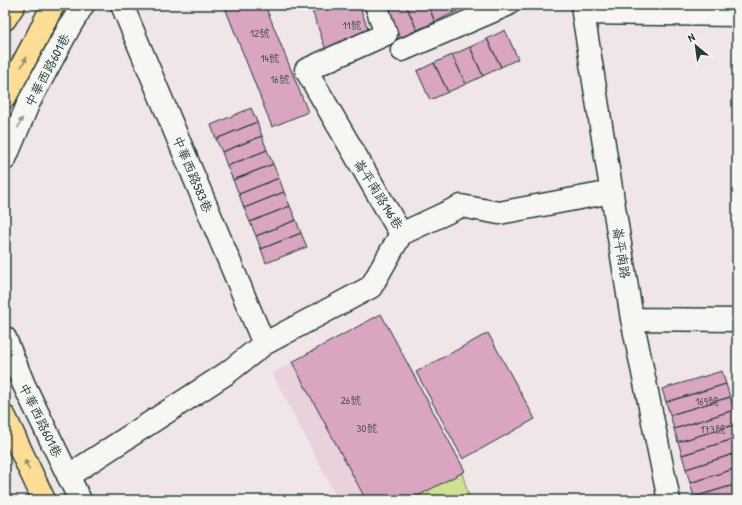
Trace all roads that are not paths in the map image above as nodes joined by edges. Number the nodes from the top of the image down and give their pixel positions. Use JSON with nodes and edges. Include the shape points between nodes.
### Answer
{"nodes":[{"id":1,"x":14,"y":5,"type":"edge"},
{"id":2,"x":53,"y":5,"type":"edge"},
{"id":3,"x":83,"y":5,"type":"edge"},
{"id":4,"x":122,"y":5,"type":"edge"},
{"id":5,"x":376,"y":5,"type":"edge"},
{"id":6,"x":507,"y":5,"type":"edge"},
{"id":7,"x":583,"y":9,"type":"edge"},
{"id":8,"x":737,"y":15,"type":"edge"},
{"id":9,"x":5,"y":19,"type":"edge"},
{"id":10,"x":402,"y":50,"type":"dead end"},
{"id":11,"x":5,"y":96,"type":"edge"},
{"id":12,"x":5,"y":159,"type":"edge"},
{"id":13,"x":612,"y":192,"type":"junction"},
{"id":14,"x":401,"y":234,"type":"junction"},
{"id":15,"x":632,"y":319,"type":"junction"},
{"id":16,"x":737,"y":320,"type":"edge"},
{"id":17,"x":5,"y":338,"type":"edge"},
{"id":18,"x":264,"y":344,"type":"junction"},
{"id":19,"x":5,"y":417,"type":"edge"},
{"id":20,"x":68,"y":476,"type":"junction"},
{"id":21,"x":44,"y":500,"type":"edge"},
{"id":22,"x":80,"y":500,"type":"edge"},
{"id":23,"x":669,"y":500,"type":"edge"}],
"edges":[{"from":1,"to":9,"type":"main road"},
{"from":11,"to":2,"type":"main road","one_way":true},
{"from":12,"to":3,"type":"street","name":"中華西路601巷","one_way":true,"via":[[29,102]]},
{"from":4,"to":18,"type":"street","name":"中華西路583巷"},
{"from":5,"to":14,"type":"street","name":"崙平南路146巷","via":[[386,34],[306,70]]},
{"from":6,"to":10,"type":"street"},
{"from":7,"to":8,"type":"street"},
{"from":7,"to":13,"type":"street","name":"崙平南路"},
{"from":13,"to":14,"type":"street","name":"崙平南路146巷","via":[[499,213],[461,206]]},
{"from":13,"to":15,"type":"street","name":"崙平南路"},
{"from":14,"to":18,"type":"street","via":[[371,287]]},
{"from":15,"to":16,"type":"street"},
{"from":15,"to":23,"type":"street","name":"崙平南路"},
{"from":17,"to":20,"type":"street","name":"中華西路601巷","via":[[24,385]]},
{"from":18,"to":20,"type":"street","via":[[227,373]]},
{"from":21,"to":19,"type":"main road","one_way":true},
{"from":20,"to":22,"type":"street","name":"中華西路601巷"}]}
